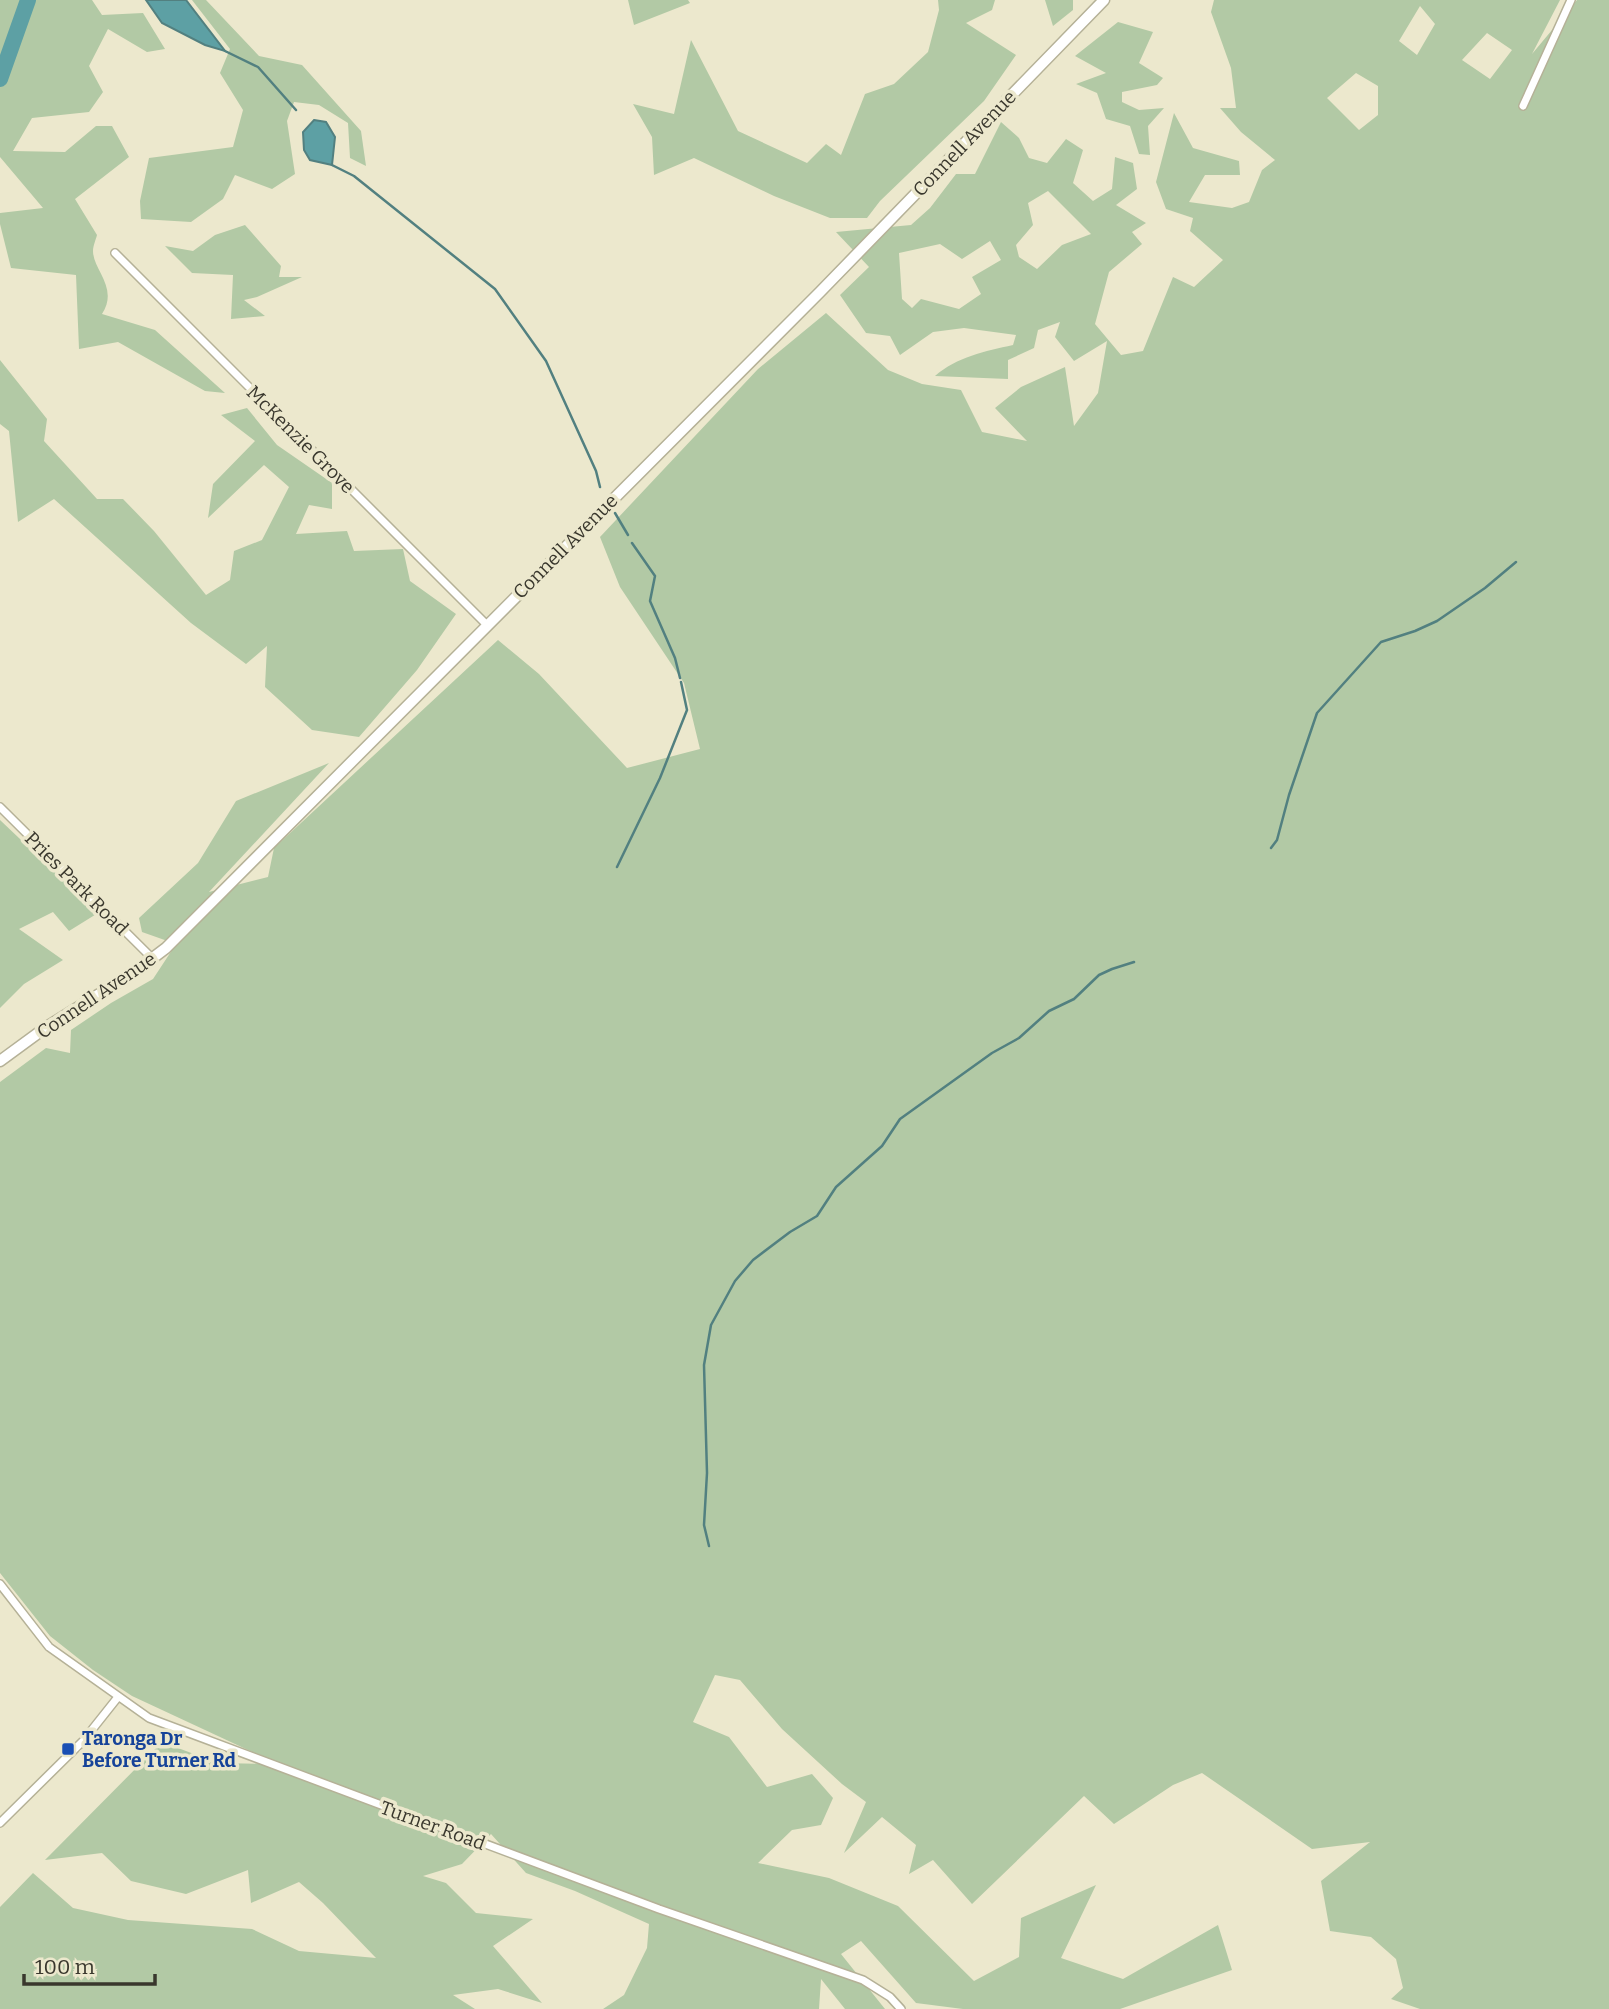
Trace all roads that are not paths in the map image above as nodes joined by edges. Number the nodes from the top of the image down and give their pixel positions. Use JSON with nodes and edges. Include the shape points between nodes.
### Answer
{"nodes":[{"id":1,"x":1104,"y":0,"type":"edge"},
{"id":2,"x":1571,"y":0,"type":"edge"},
{"id":3,"x":1523,"y":106,"type":"dead end"},
{"id":4,"x":115,"y":253,"type":"dead end"},
{"id":5,"x":487,"y":625,"type":"junction"},
{"id":6,"x":0,"y":807,"type":"edge"},
{"id":7,"x":153,"y":959,"type":"junction"},
{"id":8,"x":0,"y":1061,"type":"edge"},
{"id":9,"x":0,"y":1584,"type":"edge"},
{"id":10,"x":118,"y":1697,"type":"junction"},
{"id":11,"x":0,"y":1823,"type":"edge"},
{"id":12,"x":901,"y":2009,"type":"edge"}],
"edges":[{"from":1,"to":5,"type":"street","name":"Connell Avenue"},
{"from":2,"to":3,"type":"street"},
{"from":4,"to":5,"type":"street","name":"McKenzie Grove"},
{"from":5,"to":7,"type":"street","name":"Connell Avenue"},
{"from":6,"to":7,"type":"street","name":"Pries Park Road"},
{"from":7,"to":8,"type":"street","name":"Connell Avenue"},
{"from":9,"to":10,"type":"street","name":"Turner Road","via":[[49,1647]]},
{"from":10,"to":11,"type":"street","via":[[93,1729]]},
{"from":10,"to":12,"type":"street","name":"Turner Road","via":[[149,1717],[197,1737],[863,1980]]}]}
